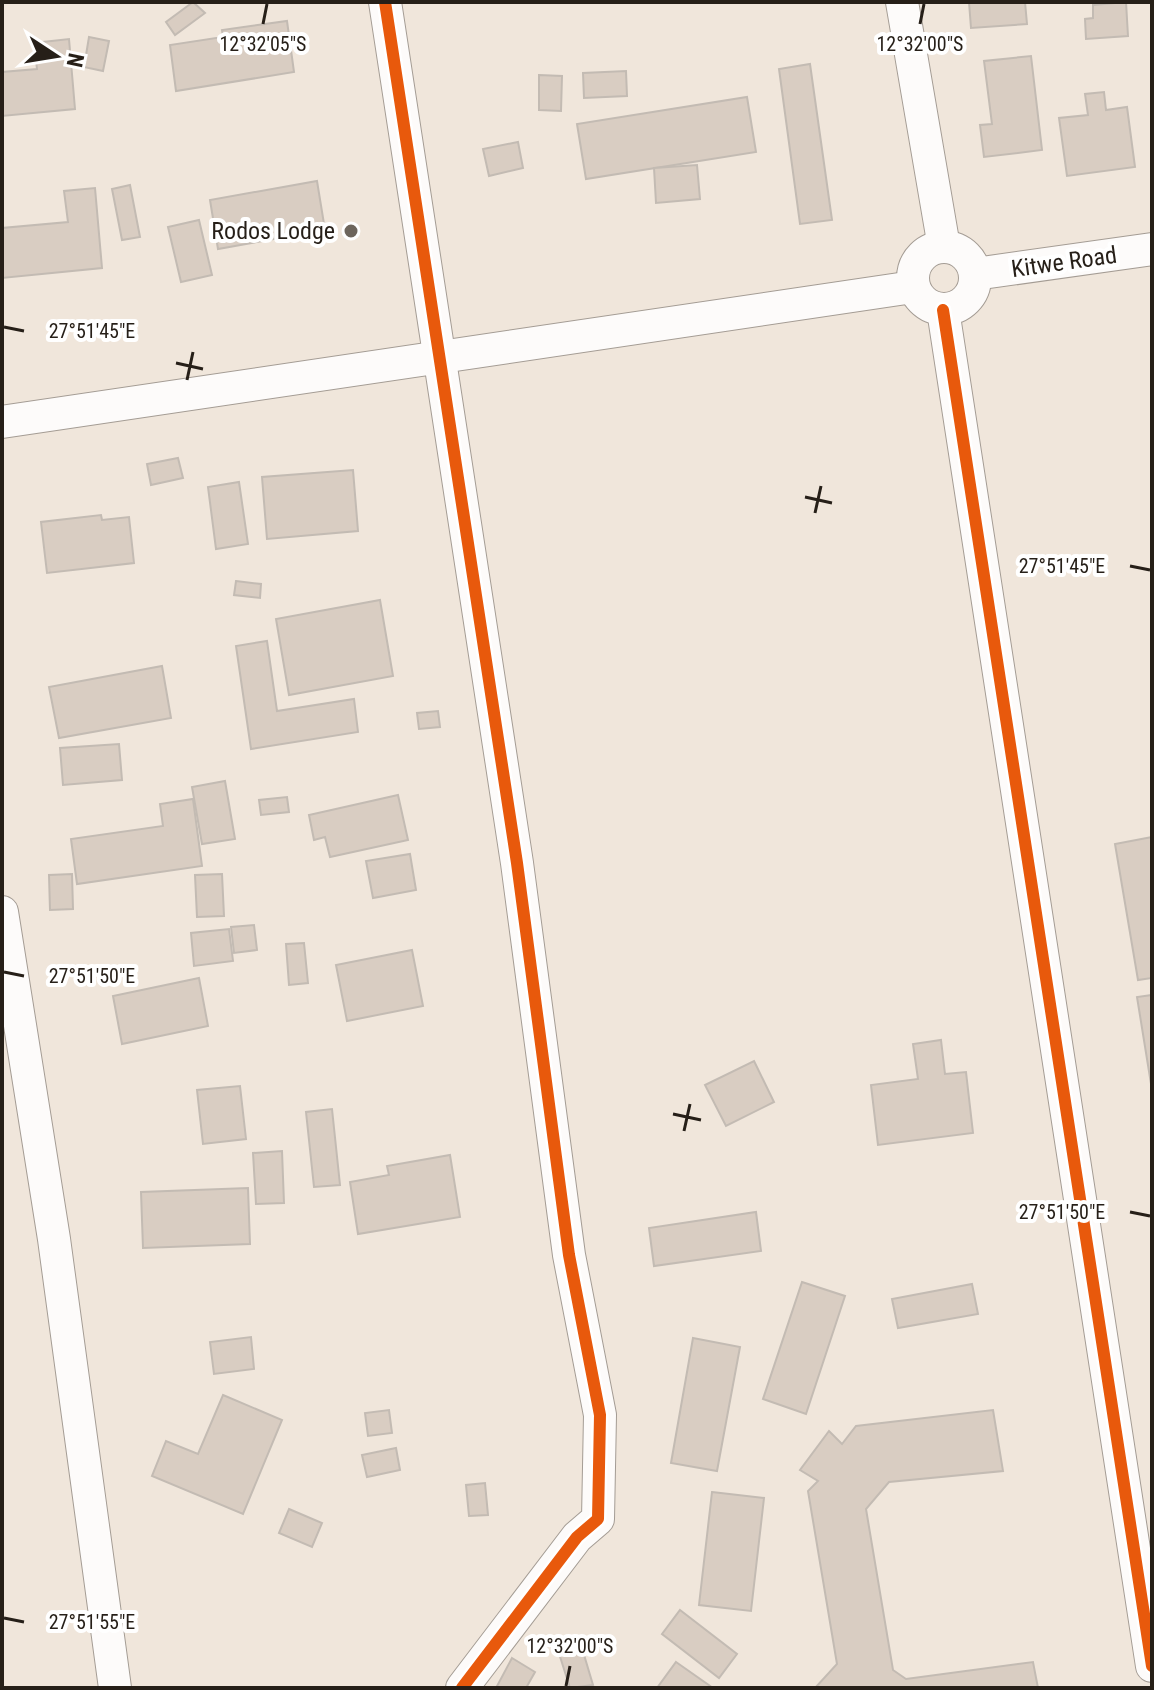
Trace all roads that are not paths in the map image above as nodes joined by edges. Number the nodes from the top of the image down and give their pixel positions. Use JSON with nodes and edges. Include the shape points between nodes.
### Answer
{"nodes":[{"id":1,"x":385,"y":2,"type":"edge"},
{"id":2,"x":902,"y":2,"type":"edge"},
{"id":3,"x":944,"y":247,"type":"junction"},
{"id":4,"x":1152,"y":249,"type":"edge"},
{"id":5,"x":975,"y":274,"type":"junction"},
{"id":6,"x":913,"y":287,"type":"junction"},
{"id":7,"x":943,"y":310,"type":"junction"},
{"id":8,"x":439,"y":359,"type":"junction"},
{"id":9,"x":2,"y":422,"type":"edge"},
{"id":10,"x":2,"y":912,"type":"edge"},
{"id":11,"x":1152,"y":1666,"type":"edge"},
{"id":12,"x":115,"y":1688,"type":"edge"},
{"id":13,"x":462,"y":1688,"type":"edge"}],
"edges":[{"from":1,"to":8,"type":"street"},
{"from":2,"to":3,"type":"street"},
{"from":3,"to":5,"type":"street","via":[[965,254]]},
{"from":3,"to":6,"type":"street","via":[[923,255],[916,264]]},
{"from":4,"to":5,"type":"street","name":"Kitwe Road"},
{"from":5,"to":7,"type":"street","via":[[963,303]]},
{"from":6,"to":7,"type":"street","via":[[930,307]]},
{"from":6,"to":8,"type":"street"},
{"from":7,"to":11,"type":"street"},
{"from":8,"to":9,"type":"street"},
{"from":8,"to":13,"type":"street","via":[[517,863],[569,1255],[600,1415],[598,1519],[577,1537]]},
{"from":10,"to":12,"type":"street","via":[[54,1239]]}]}
